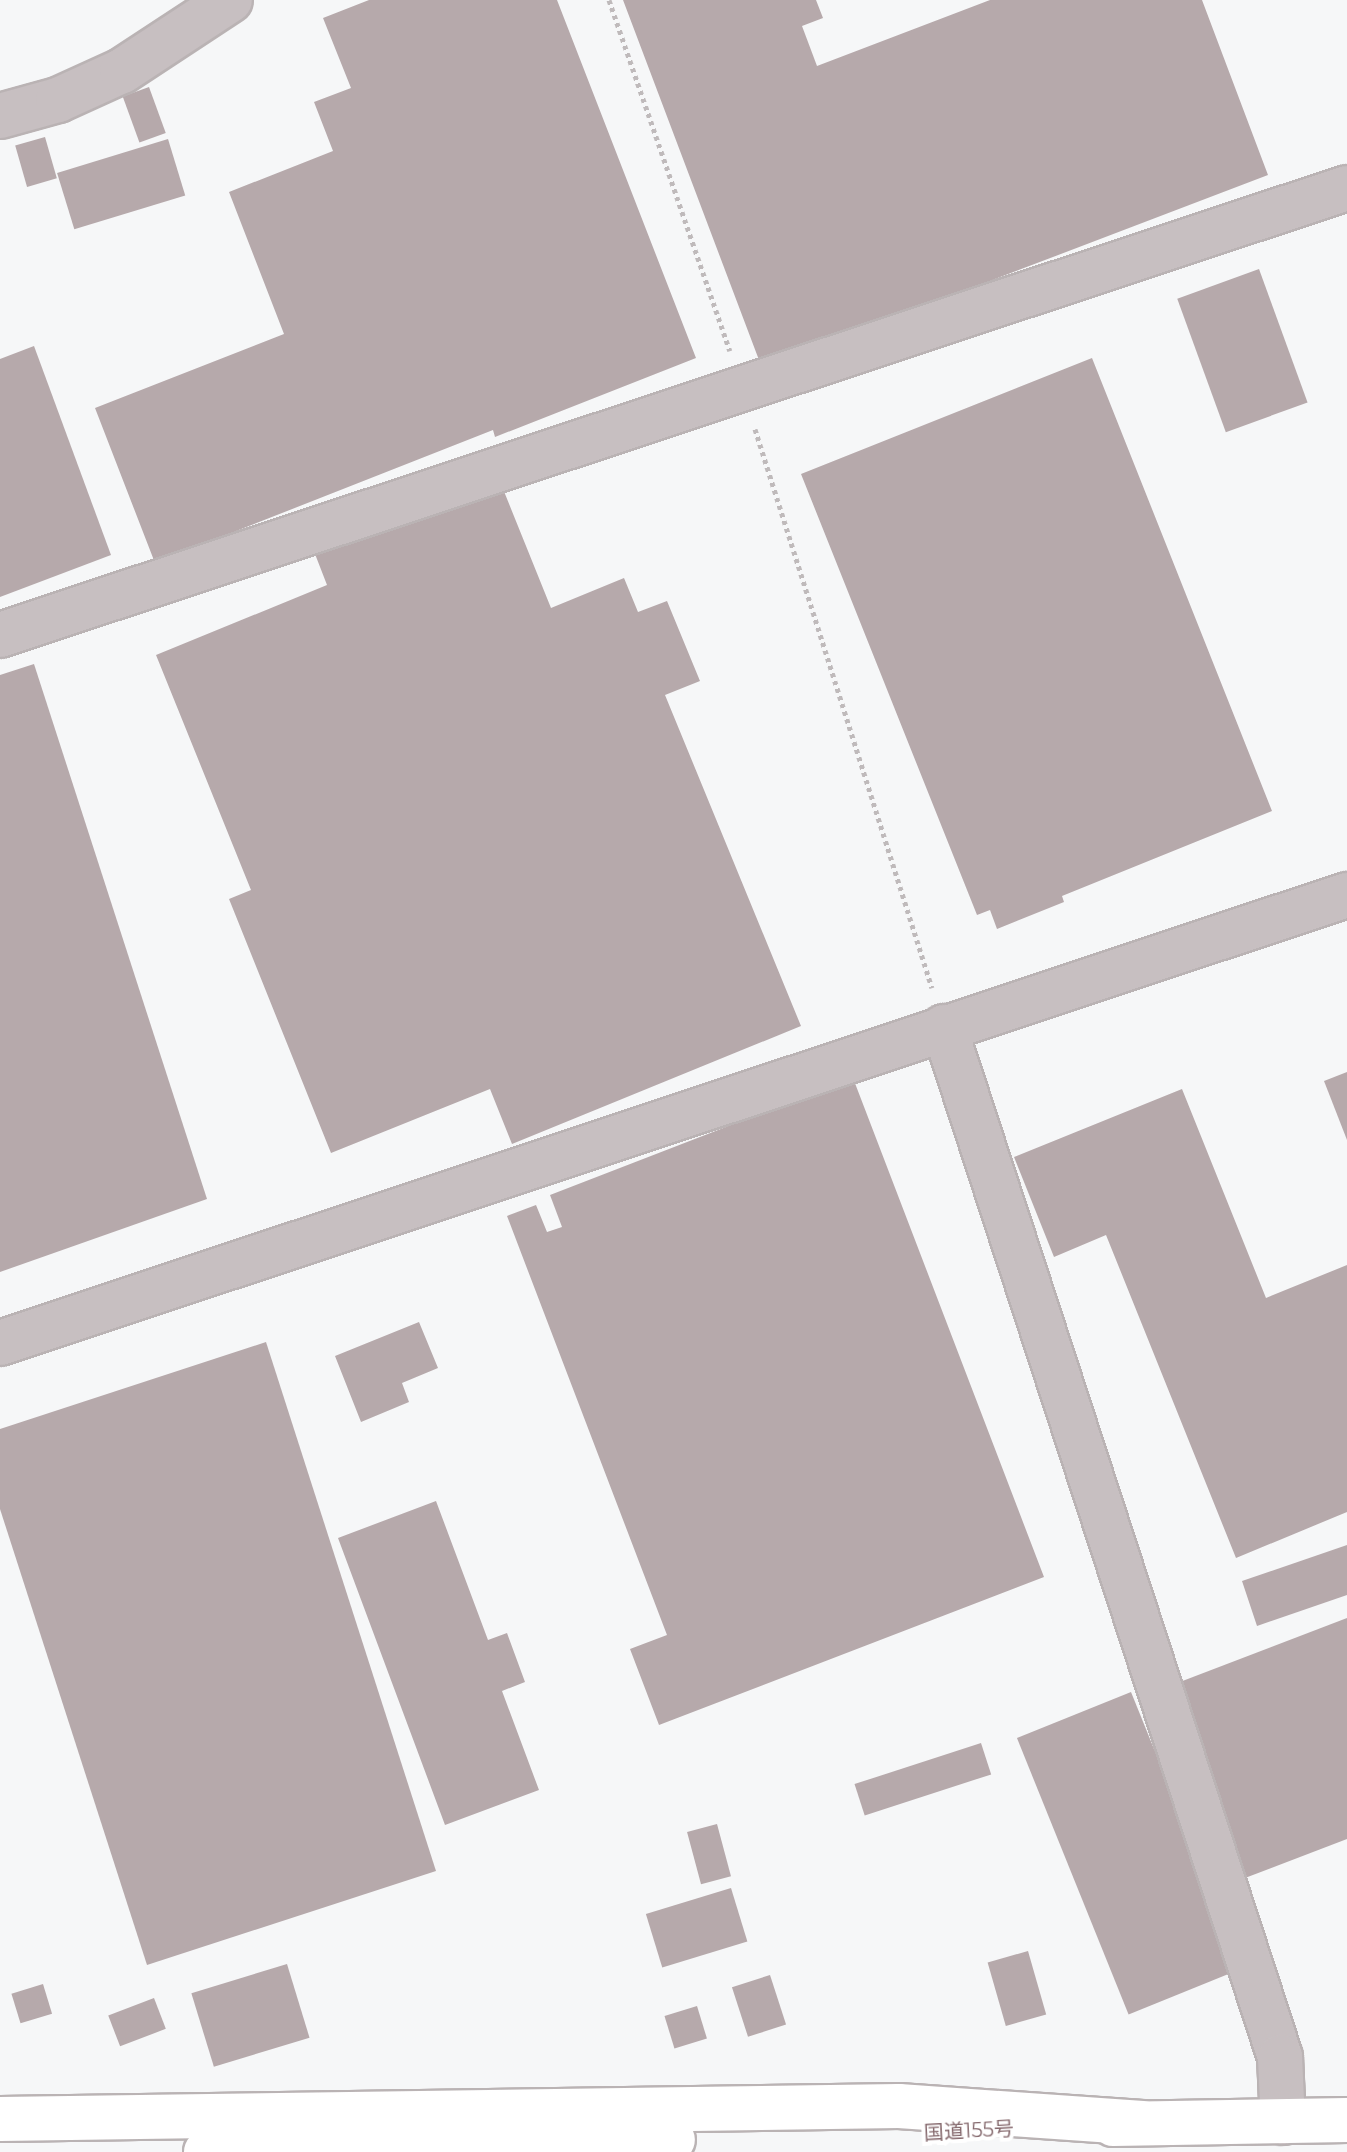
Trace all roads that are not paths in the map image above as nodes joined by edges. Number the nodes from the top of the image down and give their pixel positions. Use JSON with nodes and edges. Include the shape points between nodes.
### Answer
{"nodes":[{"id":1,"x":230,"y":0,"type":"edge"},
{"id":2,"x":0,"y":116,"type":"edge"},
{"id":3,"x":1347,"y":188,"type":"edge"},
{"id":4,"x":0,"y":635,"type":"edge"},
{"id":5,"x":1347,"y":895,"type":"edge"},
{"id":6,"x":944,"y":1027,"type":"junction"},
{"id":7,"x":0,"y":1343,"type":"edge"},
{"id":8,"x":0,"y":2119,"type":"edge"},
{"id":9,"x":1347,"y":2120,"type":"edge"},
{"id":10,"x":1283,"y":2122,"type":"junction"},
{"id":11,"x":1142,"y":2123,"type":"junction"},
{"id":12,"x":206,"y":2152,"type":"edge"}],
"edges":[{"from":1,"to":2,"type":"street","via":[[122,71],[58,100]]},
{"from":3,"to":4,"type":"street"},
{"from":5,"to":6,"type":"street"},
{"from":6,"to":7,"type":"street"},
{"from":6,"to":10,"type":"street","via":[[1280,2057]]},
{"from":8,"to":11,"type":"highway","via":[[899,2106]]},
{"from":9,"to":10,"type":"highway","name":"国道155号"},
{"from":10,"to":11,"type":"highway","name":"国道155号"},
{"from":11,"to":12,"type":"highway","name":"国道155号"}]}
